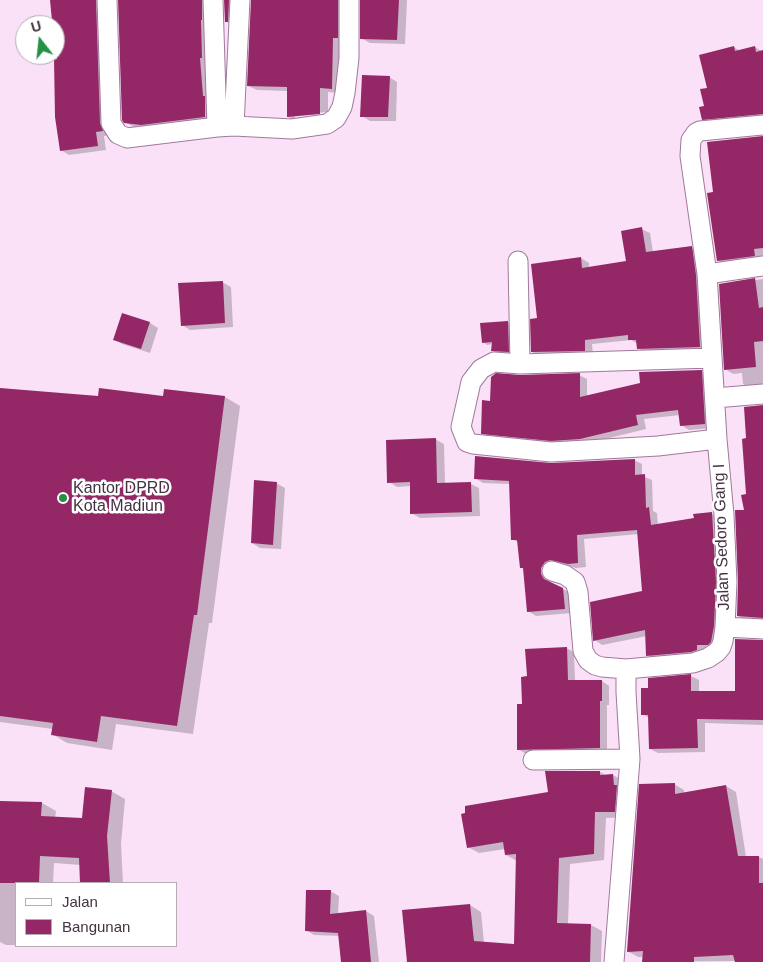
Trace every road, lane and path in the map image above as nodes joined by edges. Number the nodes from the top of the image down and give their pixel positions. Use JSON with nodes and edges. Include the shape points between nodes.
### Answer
{"nodes":[{"id":1,"x":107,"y":0,"type":"edge"},
{"id":2,"x":212,"y":0,"type":"edge"},
{"id":3,"x":240,"y":0,"type":"edge"},
{"id":4,"x":349,"y":0,"type":"edge"},
{"id":5,"x":763,"y":125,"type":"edge"},
{"id":6,"x":226,"y":127,"type":"junction"},
{"id":7,"x":518,"y":261,"type":"dead end"},
{"id":8,"x":763,"y":266,"type":"edge"},
{"id":9,"x":707,"y":274,"type":"junction"},
{"id":10,"x":711,"y":358,"type":"junction"},
{"id":11,"x":520,"y":364,"type":"junction"},
{"id":12,"x":763,"y":394,"type":"edge"},
{"id":13,"x":715,"y":398,"type":"junction"},
{"id":14,"x":717,"y":439,"type":"junction"},
{"id":15,"x":552,"y":571,"type":"dead end"},
{"id":16,"x":725,"y":627,"type":"junction"},
{"id":17,"x":763,"y":629,"type":"edge"},
{"id":18,"x":626,"y":669,"type":"junction"},
{"id":19,"x":630,"y":759,"type":"junction"},
{"id":20,"x":533,"y":760,"type":"dead end"},
{"id":21,"x":614,"y":962,"type":"edge"}],
"edges":[{"from":1,"to":6,"type":"street","via":[[111,123],[118,134],[127,138]]},
{"from":2,"to":6,"type":"street"},
{"from":3,"to":6,"type":"street"},
{"from":4,"to":6,"type":"street","via":[[349,58],[342,107],[336,118],[328,124],[292,129]]},
{"from":5,"to":9,"type":"street","name":"Jalan Sedoro Gang I","via":[[700,131],[691,140],[690,156]]},
{"from":7,"to":11,"type":"street"},
{"from":8,"to":9,"type":"street"},
{"from":9,"to":10,"type":"street","name":"Jalan Sedoro Gang I"},
{"from":10,"to":11,"type":"street"},
{"from":10,"to":13,"type":"street","name":"Jalan Sedoro Gang I"},
{"from":11,"to":14,"type":"street","via":[[494,362],[481,369],[471,382],[461,427],[467,442],[551,452]]},
{"from":12,"to":13,"type":"street"},
{"from":13,"to":14,"type":"street","name":"Jalan Sedoro Gang I"},
{"from":14,"to":16,"type":"street","name":"Jalan Sedoro Gang I","via":[[724,514]]},
{"from":15,"to":18,"type":"street","name":"Jalan Sedoro Gang I","via":[[575,582],[583,651],[588,660],[602,667]]},
{"from":16,"to":17,"type":"street"},
{"from":16,"to":18,"type":"street","name":"Jalan Sedoro Gang I","via":[[721,647],[708,658],[693,663]]},
{"from":18,"to":19,"type":"street"},
{"from":19,"to":20,"type":"street"},
{"from":19,"to":21,"type":"street"}]}
